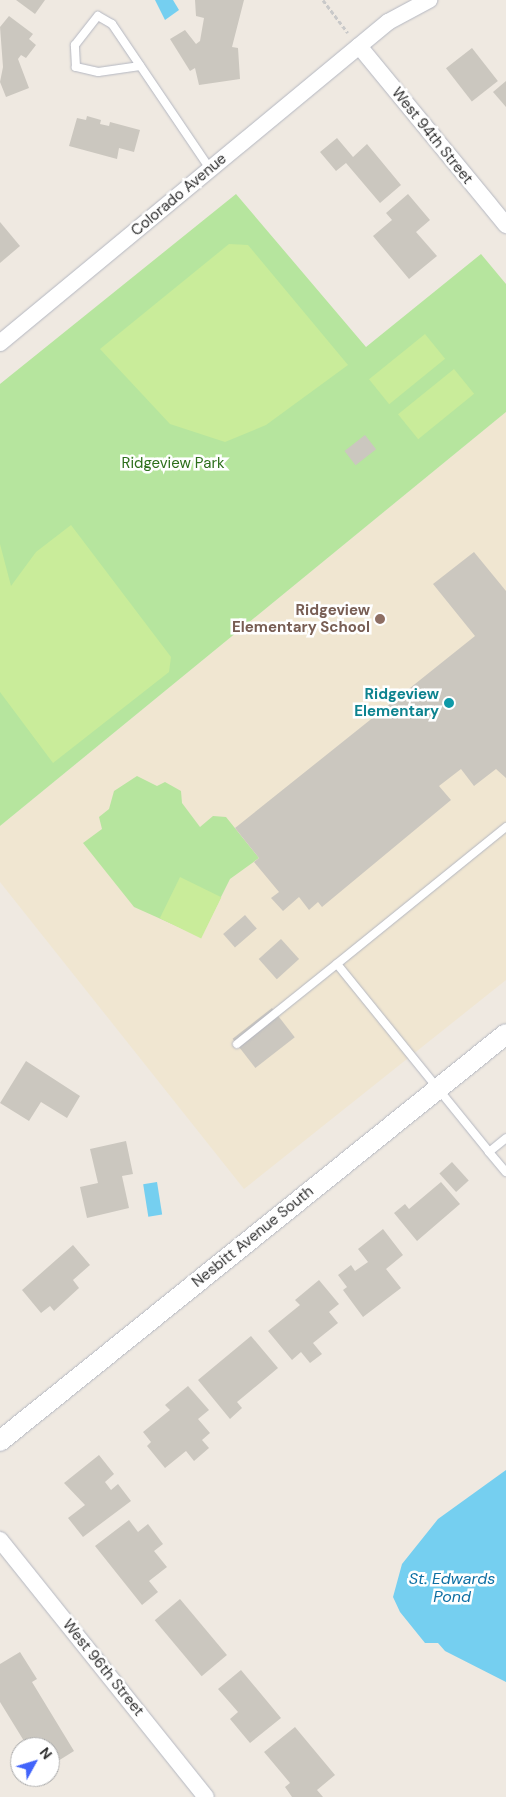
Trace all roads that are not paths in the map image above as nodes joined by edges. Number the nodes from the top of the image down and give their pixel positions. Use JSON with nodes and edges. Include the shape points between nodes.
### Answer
{"nodes":[{"id":1,"x":429,"y":0,"type":"edge"},
{"id":2,"x":358,"y":46,"type":"junction"},
{"id":3,"x":140,"y":66,"type":"junction"},
{"id":4,"x":210,"y":169,"type":"junction"},
{"id":5,"x":506,"y":225,"type":"edge"},
{"id":6,"x":0,"y":343,"type":"edge"},
{"id":7,"x":506,"y":828,"type":"edge"},
{"id":8,"x":337,"y":964,"type":"junction"},
{"id":9,"x":506,"y":1034,"type":"edge"},
{"id":10,"x":237,"y":1044,"type":"dead end"},
{"id":11,"x":438,"y":1089,"type":"junction"},
{"id":12,"x":506,"y":1138,"type":"edge"},
{"id":13,"x":489,"y":1152,"type":"junction"},
{"id":14,"x":506,"y":1172,"type":"edge"},
{"id":15,"x":0,"y":1441,"type":"edge"},
{"id":16,"x":0,"y":1540,"type":"edge"},
{"id":17,"x":206,"y":1797,"type":"edge"}],
"edges":[{"from":1,"to":2,"type":"street","name":"Colorado Avenue","via":[[388,22]]},
{"from":2,"to":4,"type":"street","name":"Colorado Avenue"},
{"from":2,"to":5,"type":"street","name":"West 94th Street"},
{"from":3,"to":3,"type":"lane","via":[[112,24],[98,16],[75,45],[76,67],[98,72]]},
{"from":3,"to":4,"type":"lane"},
{"from":4,"to":6,"type":"street","name":"Colorado Avenue"},
{"from":7,"to":8,"type":"lane"},
{"from":8,"to":10,"type":"lane"},
{"from":8,"to":11,"type":"lane"},
{"from":9,"to":11,"type":"street","name":"Nesbitt Avenue South"},
{"from":11,"to":13,"type":"lane"},
{"from":11,"to":15,"type":"street","name":"Nesbitt Avenue South"},
{"from":12,"to":13,"type":"lane"},
{"from":13,"to":14,"type":"lane"},
{"from":16,"to":17,"type":"street","name":"West 96th Street"}]}
